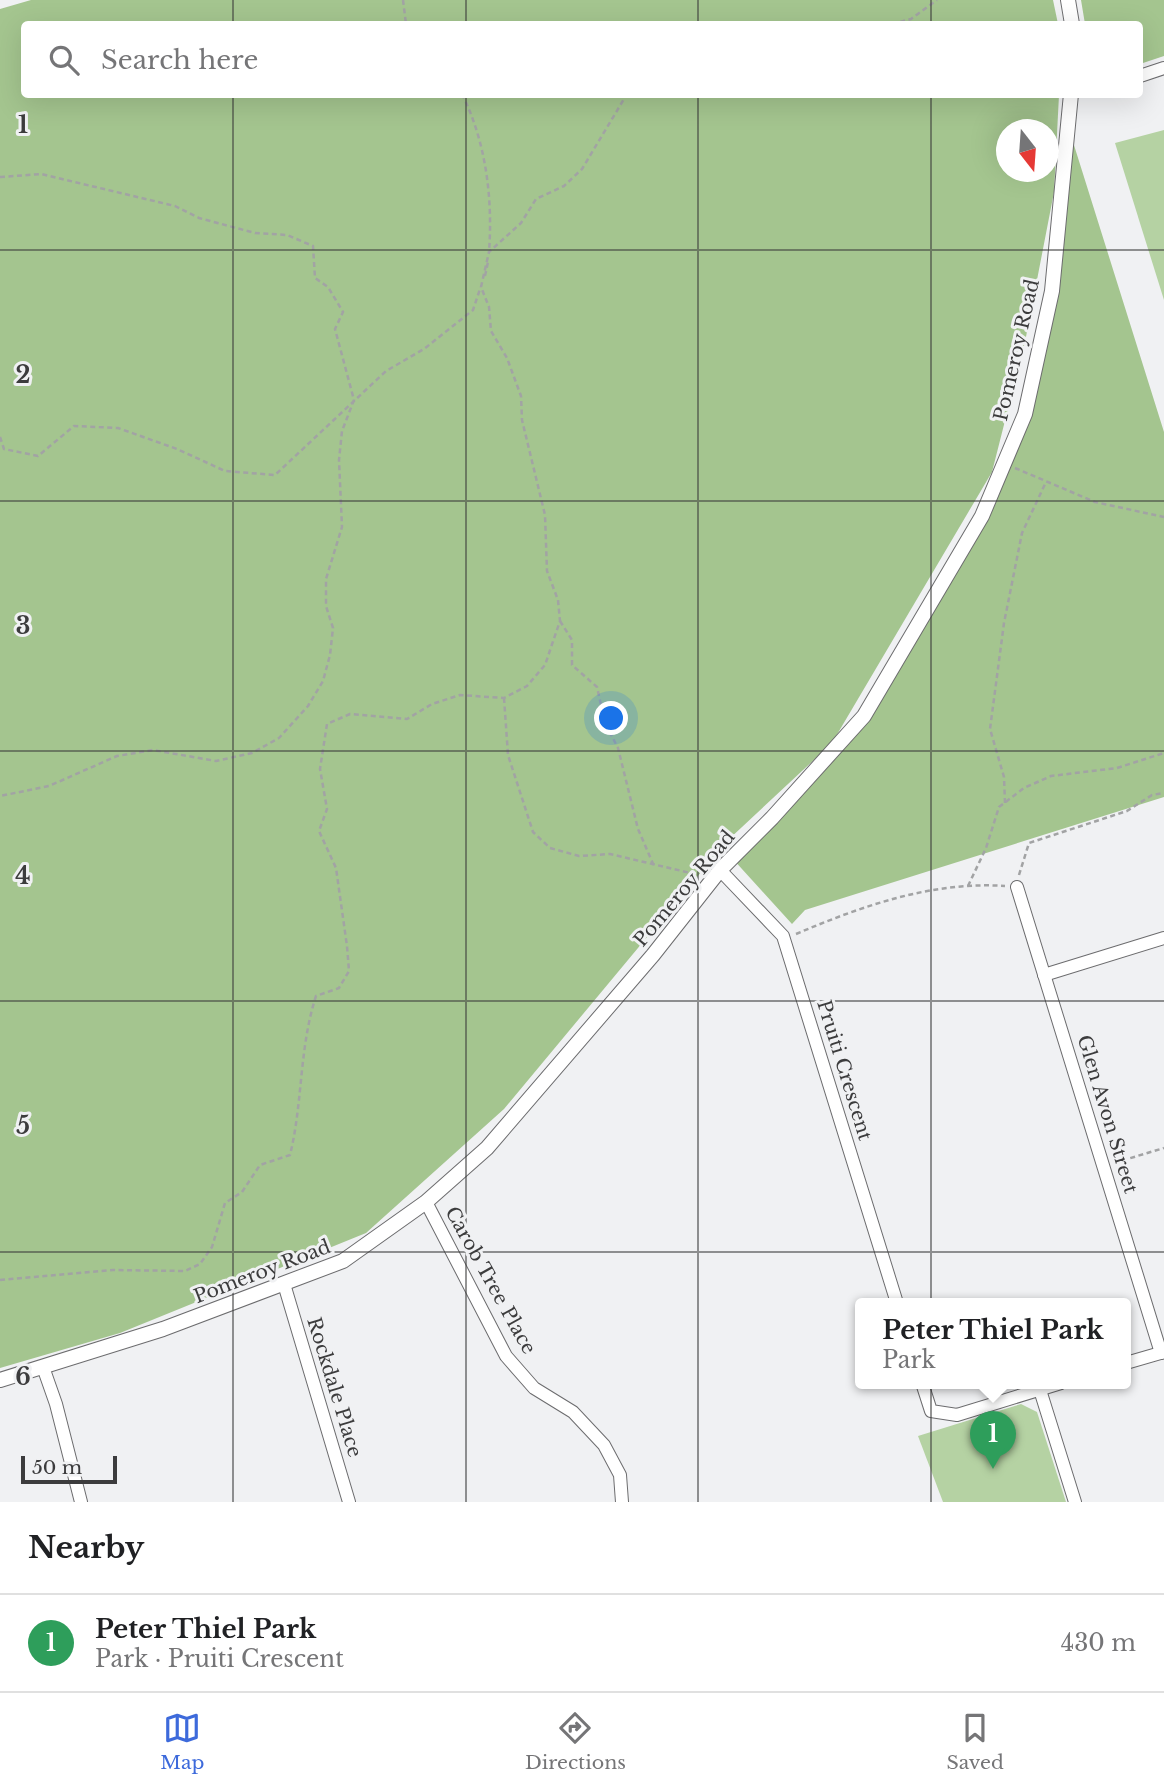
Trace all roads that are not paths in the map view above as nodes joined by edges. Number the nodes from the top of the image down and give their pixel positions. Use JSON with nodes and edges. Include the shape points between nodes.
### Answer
{"nodes":[{"id":1,"x":1068,"y":0,"type":"edge"},
{"id":2,"x":1072,"y":21,"type":"edge"},
{"id":3,"x":1164,"y":68,"type":"edge"},
{"id":4,"x":1143,"y":75,"type":"edge"},
{"id":5,"x":1073,"y":98,"type":"edge"},
{"id":6,"x":716,"y":875,"type":"junction"},
{"id":7,"x":1017,"y":887,"type":"road end"},
{"id":8,"x":1164,"y":938,"type":"edge"},
{"id":9,"x":1044,"y":975,"type":"junction"},
{"id":10,"x":426,"y":1202,"type":"junction"},
{"id":11,"x":284,"y":1284,"type":"junction"},
{"id":12,"x":895,"y":1298,"type":"edge"},
{"id":13,"x":1163,"y":1352,"type":"edge"},
{"id":14,"x":1131,"y":1362,"type":"edge"},
{"id":15,"x":43,"y":1367,"type":"junction"},
{"id":16,"x":0,"y":1380,"type":"edge"},
{"id":17,"x":924,"y":1389,"type":"edge"},
{"id":18,"x":1043,"y":1389,"type":"edge"},
{"id":19,"x":1040,"y":1390,"type":"junction"},
{"id":20,"x":81,"y":1502,"type":"edge"},
{"id":21,"x":349,"y":1502,"type":"edge"},
{"id":22,"x":622,"y":1502,"type":"edge"},
{"id":23,"x":1075,"y":1502,"type":"edge"}],
"edges":[{"from":1,"to":2,"type":"street"},
{"from":3,"to":4,"type":"street"},
{"from":5,"to":6,"type":"street","name":"Pomeroy Road","via":[[1052,291],[1025,414],[982,516],[864,716]]},
{"from":6,"to":10,"type":"street","name":"Pomeroy Road","via":[[488,1148]]},
{"from":6,"to":12,"type":"street","name":"Pruiti Crescent","via":[[783,939]]},
{"from":7,"to":9,"type":"street","name":"Glen Avon Street"},
{"from":8,"to":9,"type":"street"},
{"from":9,"to":13,"type":"street","name":"Glen Avon Street"},
{"from":10,"to":11,"type":"street","name":"Pomeroy Road","via":[[343,1261]]},
{"from":10,"to":22,"type":"street","name":"Carob Tree Place","via":[[506,1356],[534,1388],[573,1412],[604,1445],[620,1475]]},
{"from":11,"to":15,"type":"street","name":"Pomeroy Road"},
{"from":11,"to":21,"type":"street","name":"Rockdale Place"},
{"from":13,"to":14,"type":"street"},
{"from":15,"to":16,"type":"street","name":"Pomeroy Road"},
{"from":15,"to":20,"type":"street"},
{"from":17,"to":19,"type":"street","via":[[931,1411],[957,1415]]},
{"from":18,"to":19,"type":"street"},
{"from":19,"to":23,"type":"street"}]}
